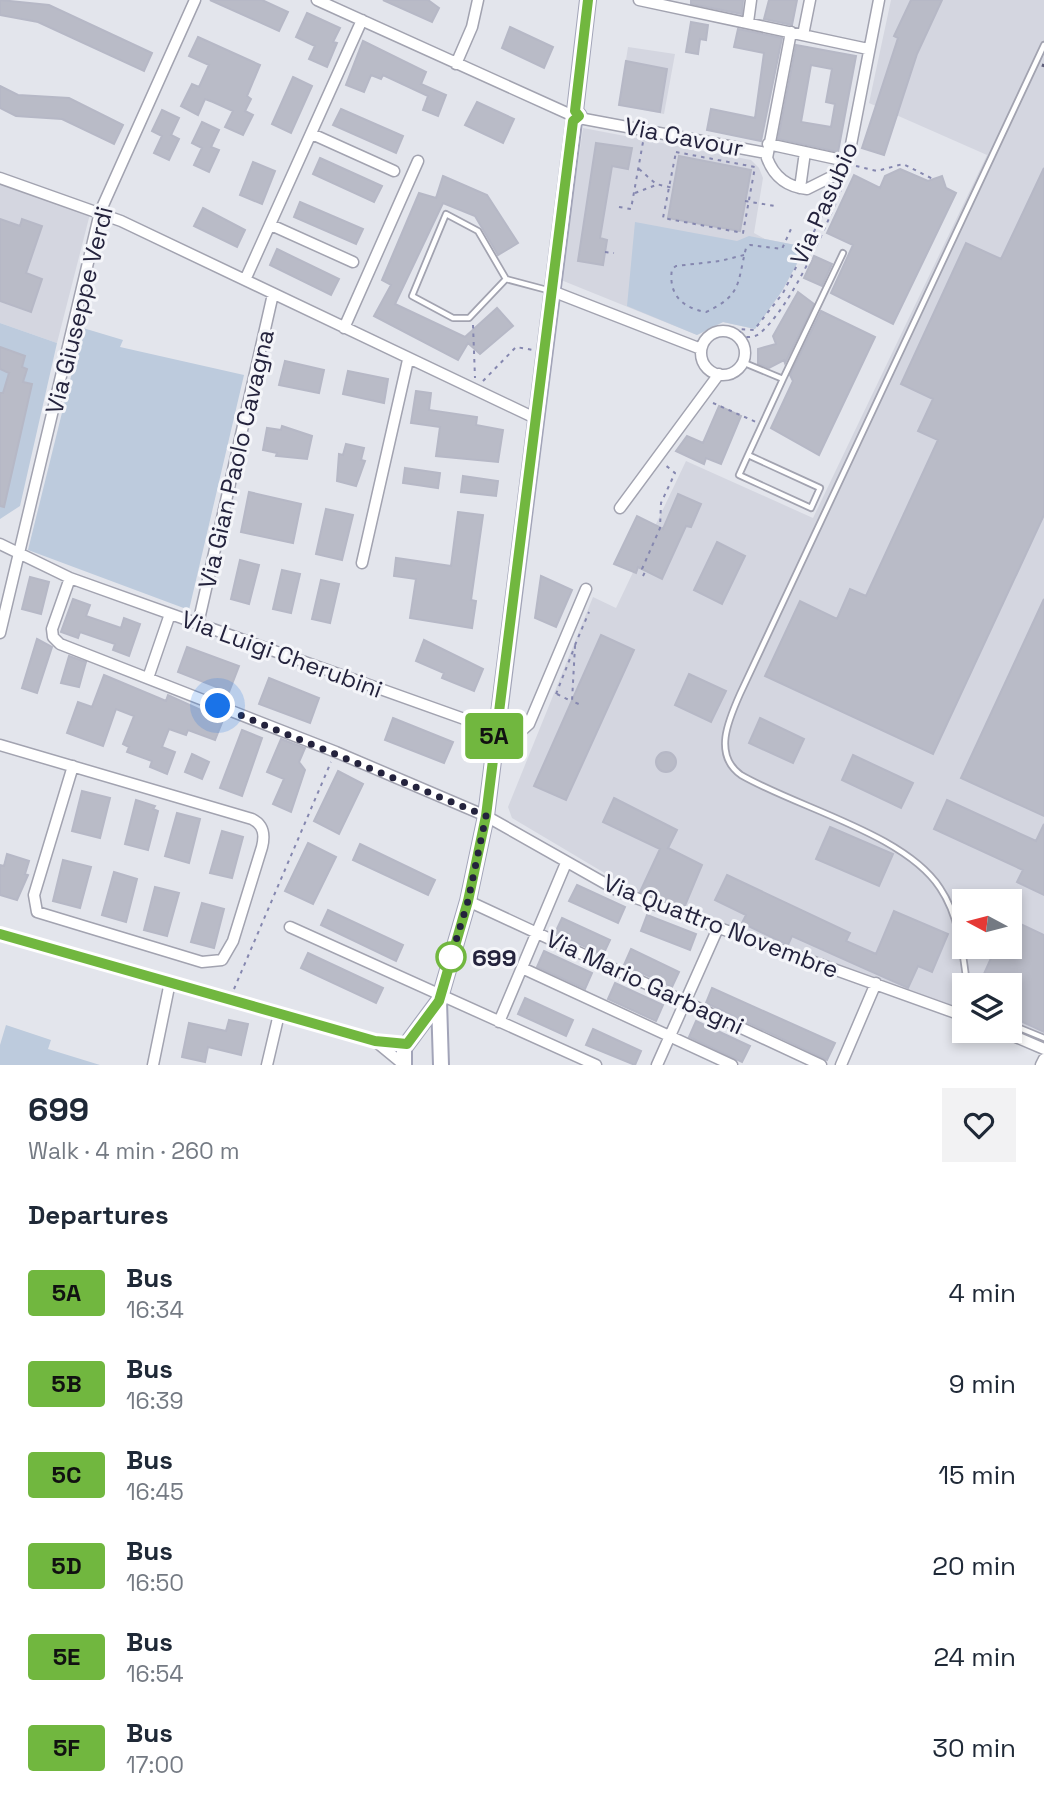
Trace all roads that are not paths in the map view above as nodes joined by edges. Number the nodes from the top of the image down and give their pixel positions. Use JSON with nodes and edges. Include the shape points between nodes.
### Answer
{"nodes":[{"id":1,"x":195,"y":0,"type":"edge"},
{"id":2,"x":317,"y":0,"type":"edge"},
{"id":3,"x":478,"y":0,"type":"edge"},
{"id":4,"x":589,"y":0,"type":"edge"},
{"id":5,"x":639,"y":0,"type":"edge"},
{"id":6,"x":751,"y":0,"type":"edge"},
{"id":7,"x":810,"y":0,"type":"edge"},
{"id":8,"x":879,"y":0,"type":"edge"},
{"id":9,"x":362,"y":20,"type":"junction"},
{"id":10,"x":748,"y":22,"type":"junction"},
{"id":11,"x":791,"y":32,"type":"junction"},
{"id":12,"x":803,"y":34,"type":"junction"},
{"id":13,"x":1044,"y":45,"type":"edge"},
{"id":14,"x":868,"y":49,"type":"junction"},
{"id":15,"x":456,"y":64,"type":"junction"},
{"id":16,"x":574,"y":116,"type":"junction"},
{"id":17,"x":312,"y":134,"type":"junction"},
{"id":18,"x":767,"y":148,"type":"junction"},
{"id":19,"x":805,"y":152,"type":"junction"},
{"id":20,"x":418,"y":161,"type":"dead end"},
{"id":21,"x":845,"y":162,"type":"junction"},
{"id":22,"x":394,"y":171,"type":"dead end"},
{"id":23,"x":0,"y":178,"type":"edge"},
{"id":24,"x":800,"y":188,"type":"junction"},
{"id":25,"x":100,"y":212,"type":"junction"},
{"id":26,"x":271,"y":225,"type":"junction"},
{"id":27,"x":843,"y":253,"type":"dead end"},
{"id":28,"x":353,"y":262,"type":"dead end"},
{"id":29,"x":506,"y":279,"type":"junction"},
{"id":30,"x":245,"y":280,"type":"junction"},
{"id":31,"x":552,"y":291,"type":"junction"},
{"id":32,"x":273,"y":294,"type":"junction"},
{"id":33,"x":344,"y":328,"type":"junction"},
{"id":34,"x":701,"y":349,"type":"junction"},
{"id":35,"x":408,"y":360,"type":"junction"},
{"id":36,"x":742,"y":362,"type":"junction"},
{"id":37,"x":719,"y":374,"type":"junction"},
{"id":38,"x":783,"y":379,"type":"junction"},
{"id":39,"x":535,"y":418,"type":"junction"},
{"id":40,"x":748,"y":455,"type":"junction"},
{"id":41,"x":620,"y":508,"type":"dead end"},
{"id":42,"x":0,"y":544,"type":"edge"},
{"id":43,"x":19,"y":551,"type":"junction"},
{"id":44,"x":362,"y":563,"type":"dead end"},
{"id":45,"x":70,"y":578,"type":"junction"},
{"id":46,"x":586,"y":589,"type":"dead end"},
{"id":47,"x":170,"y":614,"type":"junction"},
{"id":48,"x":198,"y":624,"type":"junction"},
{"id":49,"x":0,"y":633,"type":"edge"},
{"id":50,"x":148,"y":678,"type":"junction"},
{"id":51,"x":495,"y":730,"type":"junction"},
{"id":52,"x":0,"y":745,"type":"edge"},
{"id":53,"x":74,"y":766,"type":"junction"},
{"id":54,"x":486,"y":816,"type":"junction"},
{"id":55,"x":566,"y":863,"type":"junction"},
{"id":56,"x":468,"y":901,"type":"junction"},
{"id":57,"x":290,"y":927,"type":"dead end"},
{"id":58,"x":718,"y":928,"type":"junction"},
{"id":59,"x":538,"y":932,"type":"junction"},
{"id":60,"x":0,"y":934,"type":"edge"},
{"id":61,"x":522,"y":968,"type":"junction"},
{"id":62,"x":965,"y":973,"type":"edge"},
{"id":63,"x":170,"y":982,"type":"junction"},
{"id":64,"x":876,"y":984,"type":"junction"},
{"id":65,"x":440,"y":997,"type":"junction"},
{"id":66,"x":686,"y":1002,"type":"junction"},
{"id":67,"x":952,"y":1012,"type":"edge"},
{"id":68,"x":279,"y":1014,"type":"junction"},
{"id":69,"x":499,"y":1022,"type":"junction"},
{"id":70,"x":1022,"y":1029,"type":"edge"},
{"id":71,"x":670,"y":1036,"type":"junction"},
{"id":72,"x":1044,"y":1038,"type":"edge"},
{"id":73,"x":1022,"y":1040,"type":"edge"},
{"id":74,"x":375,"y":1041,"type":"junction"},
{"id":75,"x":410,"y":1041,"type":"junction"},
{"id":76,"x":1044,"y":1049,"type":"edge"},
{"id":77,"x":440,"y":1053,"type":"edge"},
{"id":78,"x":1044,"y":1059,"type":"edge"},
{"id":79,"x":403,"y":1064,"type":"edge"},
{"id":80,"x":153,"y":1065,"type":"edge"},
{"id":81,"x":268,"y":1065,"type":"edge"},
{"id":82,"x":455,"y":1065,"type":"edge"},
{"id":83,"x":596,"y":1065,"type":"edge"},
{"id":84,"x":657,"y":1065,"type":"edge"},
{"id":85,"x":732,"y":1065,"type":"edge"},
{"id":86,"x":821,"y":1065,"type":"edge"},
{"id":87,"x":841,"y":1065,"type":"edge"},
{"id":88,"x":1041,"y":1065,"type":"edge"}],
"edges":[{"from":1,"to":25,"type":"street","name":"Via Giuseppe Verdi"},
{"from":2,"to":9,"type":"street","name":"Via Cavour"},
{"from":3,"to":15,"type":"street"},
{"from":4,"to":16,"type":"street"},
{"from":5,"to":10,"type":"street"},
{"from":6,"to":10,"type":"street"},
{"from":7,"to":12,"type":"street"},
{"from":8,"to":14,"type":"street","name":"Via Pasubio"},
{"from":9,"to":15,"type":"street","name":"Via Cavour"},
{"from":9,"to":17,"type":"street"},
{"from":10,"to":11,"type":"street"},
{"from":11,"to":12,"type":"street"},
{"from":11,"to":18,"type":"street"},
{"from":12,"to":14,"type":"street"},
{"from":13,"to":62,"type":"lane","via":[[740,694],[724,742],[727,762],[741,775],[893,846],[922,866],[940,887],[953,914]]},
{"from":14,"to":21,"type":"street","name":"Via Pasubio","via":[[857,126]]},
{"from":15,"to":16,"type":"street","name":"Via Cavour"},
{"from":16,"to":18,"type":"street","name":"Via Cavour"},
{"from":16,"to":31,"type":"street"},
{"from":17,"to":22,"type":"street"},
{"from":17,"to":26,"type":"street"},
{"from":18,"to":19,"type":"street"},
{"from":18,"to":24,"type":"street","name":"Via Cavour","via":[[772,170]]},
{"from":19,"to":21,"type":"street"},
{"from":19,"to":24,"type":"street"},
{"from":20,"to":33,"type":"street"},
{"from":21,"to":24,"type":"street","via":[[824,183]]},
{"from":23,"to":25,"type":"street"},
{"from":25,"to":30,"type":"street"},
{"from":25,"to":43,"type":"street","name":"Via Giuseppe Verdi"},
{"from":26,"to":28,"type":"street"},
{"from":26,"to":30,"type":"street"},
{"from":27,"to":38,"type":"lane"},
{"from":29,"to":29,"type":"lane","via":[[478,231],[446,214],[412,296],[453,318],[469,318]]},
{"from":29,"to":31,"type":"lane"},
{"from":30,"to":32,"type":"street"},
{"from":31,"to":34,"type":"street"},
{"from":31,"to":39,"type":"street"},
{"from":32,"to":33,"type":"street"},
{"from":32,"to":48,"type":"street","name":"Via Gian Paolo Cavagna"},
{"from":33,"to":35,"type":"street"},
{"from":34,"to":36,"type":"street","via":[[708,337],[720,331],[741,339]]},
{"from":34,"to":37,"type":"street","via":[[703,362]]},
{"from":35,"to":39,"type":"street"},
{"from":35,"to":44,"type":"street"},
{"from":36,"to":37,"type":"street","via":[[732,372]]},
{"from":36,"to":38,"type":"lane"},
{"from":37,"to":41,"type":"street"},
{"from":38,"to":40,"type":"lane"},
{"from":39,"to":51,"type":"street"},
{"from":40,"to":40,"type":"lane","via":[[820,488],[811,508],[739,475]]},
{"from":42,"to":43,"type":"street","name":"Via Luigi Cherubini"},
{"from":43,"to":45,"type":"street","name":"Via Luigi Cherubini"},
{"from":43,"to":49,"type":"street","name":"Via Giuseppe Verdi"},
{"from":45,"to":47,"type":"street","name":"Via Luigi Cherubini"},
{"from":45,"to":50,"type":"street","name":"Via Quattro Novembre","via":[[52,629],[55,640]]},
{"from":46,"to":51,"type":"street","via":[[529,724],[520,733]]},
{"from":47,"to":48,"type":"street","name":"Via Luigi Cherubini"},
{"from":47,"to":50,"type":"street"},
{"from":48,"to":51,"type":"street","name":"Via Luigi Cherubini"},
{"from":50,"to":54,"type":"street","name":"Via Quattro Novembre"},
{"from":51,"to":54,"type":"street"},
{"from":52,"to":53,"type":"street"},
{"from":53,"to":53,"type":"street","via":[[33,898],[37,912],[202,962],[222,960],[233,941],[262,847],[261,826],[252,819]]},
{"from":54,"to":55,"type":"street","name":"Via Quattro Novembre"},
{"from":54,"to":56,"type":"street"},
{"from":55,"to":58,"type":"street","name":"Via Quattro Novembre","via":[[622,892]]},
{"from":55,"to":59,"type":"street"},
{"from":56,"to":59,"type":"street","name":"Via Mario Garbagni"},
{"from":56,"to":65,"type":"street"},
{"from":57,"to":65,"type":"street"},
{"from":58,"to":64,"type":"street","name":"Via Quattro Novembre"},
{"from":58,"to":66,"type":"street"},
{"from":59,"to":61,"type":"street"},
{"from":59,"to":66,"type":"street","name":"Via Mario Garbagni"},
{"from":60,"to":63,"type":"street"},
{"from":61,"to":69,"type":"street"},
{"from":61,"to":71,"type":"street"},
{"from":63,"to":68,"type":"street"},
{"from":63,"to":80,"type":"street"},
{"from":64,"to":67,"type":"street","name":"Via Quattro Novembre"},
{"from":64,"to":87,"type":"street"},
{"from":65,"to":69,"type":"street"},
{"from":65,"to":75,"type":"street"},
{"from":65,"to":77,"type":"street"},
{"from":66,"to":71,"type":"street"},
{"from":66,"to":86,"type":"street","name":"Via Mario Garbagni"},
{"from":68,"to":74,"type":"street"},
{"from":68,"to":81,"type":"street"},
{"from":69,"to":83,"type":"street"},
{"from":70,"to":72,"type":"lane"},
{"from":71,"to":84,"type":"street"},
{"from":71,"to":85,"type":"street"},
{"from":73,"to":76,"type":"street"},
{"from":74,"to":75,"type":"street"},
{"from":74,"to":79,"type":"street"},
{"from":75,"to":77,"type":"street","via":[[426,1037]]},
{"from":75,"to":79,"type":"street","via":[[402,1053]]},
{"from":77,"to":82,"type":"street"},
{"from":78,"to":88,"type":"street"}]}
